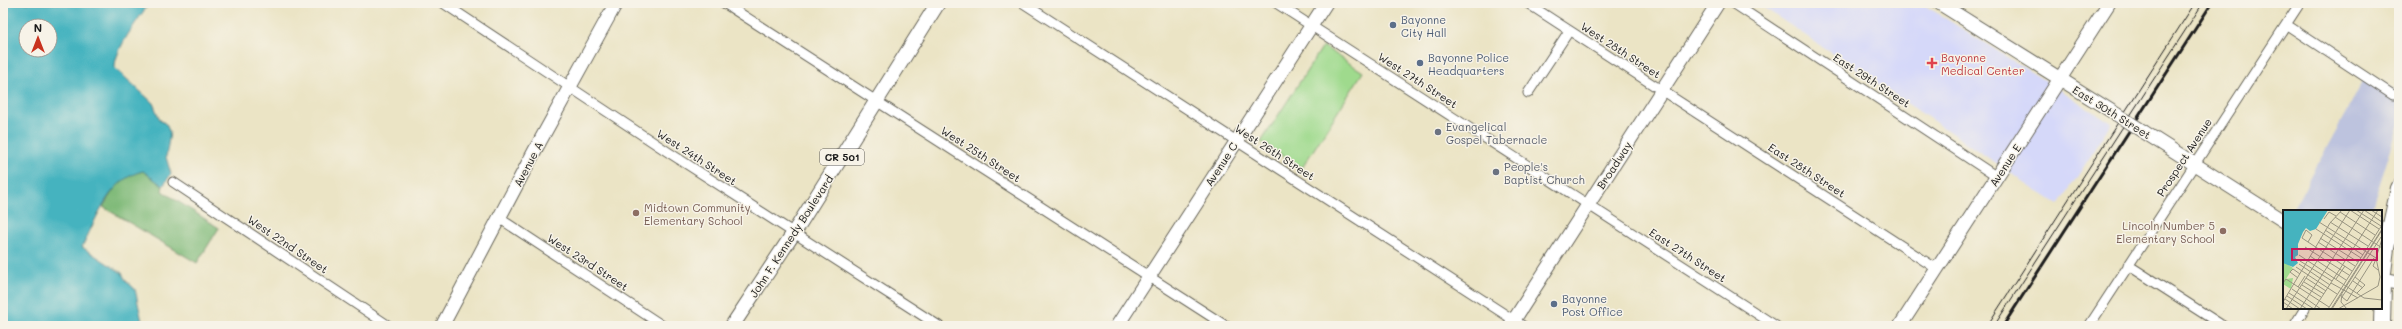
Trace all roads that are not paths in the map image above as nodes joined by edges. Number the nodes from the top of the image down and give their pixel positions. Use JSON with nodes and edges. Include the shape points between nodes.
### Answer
{"nodes":[{"id":1,"x":443,"y":3,"type":"edge"},
{"id":2,"x":616,"y":3,"type":"edge"},
{"id":3,"x":724,"y":3,"type":"edge"},
{"id":4,"x":938,"y":3,"type":"edge"},
{"id":5,"x":1023,"y":3,"type":"edge"},
{"id":6,"x":1276,"y":3,"type":"edge"},
{"id":7,"x":1326,"y":3,"type":"edge"},
{"id":8,"x":1527,"y":3,"type":"edge"},
{"id":9,"x":1718,"y":3,"type":"edge"},
{"id":10,"x":1733,"y":3,"type":"edge"},
{"id":11,"x":1939,"y":3,"type":"edge"},
{"id":12,"x":2109,"y":3,"type":"edge"},
{"id":13,"x":2300,"y":3,"type":"edge"},
{"id":14,"x":2287,"y":25,"type":"junction"},
{"id":15,"x":1311,"y":26,"type":"junction"},
{"id":16,"x":1569,"y":31,"type":"junction"},
{"id":17,"x":2060,"y":80,"type":"junction"},
{"id":18,"x":571,"y":87,"type":"junction"},
{"id":19,"x":1663,"y":91,"type":"junction"},
{"id":20,"x":1528,"y":93,"type":"dead end"},
{"id":21,"x":2393,"y":95,"type":"dead end"},
{"id":22,"x":876,"y":101,"type":"junction"},
{"id":23,"x":1236,"y":141,"type":"junction"},
{"id":24,"x":2194,"y":163,"type":"junction"},
{"id":25,"x":1997,"y":177,"type":"junction"},
{"id":26,"x":173,"y":182,"type":"dead end"},
{"id":27,"x":2399,"y":188,"type":"edge"},
{"id":28,"x":1588,"y":204,"type":"junction"},
{"id":29,"x":499,"y":218,"type":"junction"},
{"id":30,"x":2391,"y":218,"type":"junction"},
{"id":31,"x":2283,"y":220,"type":"edge"},
{"id":32,"x":793,"y":234,"type":"junction"},
{"id":33,"x":2382,"y":234,"type":"edge"},
{"id":34,"x":2128,"y":265,"type":"junction"},
{"id":35,"x":1937,"y":269,"type":"junction"},
{"id":36,"x":1148,"y":276,"type":"junction"},
{"id":37,"x":2382,"y":276,"type":"edge"},
{"id":38,"x":2382,"y":282,"type":"edge"},
{"id":39,"x":2399,"y":284,"type":"edge"},
{"id":40,"x":2304,"y":309,"type":"edge"},
{"id":41,"x":2377,"y":309,"type":"edge"},
{"id":42,"x":2382,"y":309,"type":"edge"},
{"id":43,"x":1516,"y":324,"type":"edge"},
{"id":44,"x":389,"y":326,"type":"edge"},
{"id":45,"x":442,"y":326,"type":"edge"},
{"id":46,"x":663,"y":326,"type":"edge"},
{"id":47,"x":732,"y":326,"type":"edge"},
{"id":48,"x":939,"y":326,"type":"edge"},
{"id":49,"x":1116,"y":326,"type":"edge"},
{"id":50,"x":1226,"y":326,"type":"edge"},
{"id":51,"x":1776,"y":326,"type":"edge"},
{"id":52,"x":1900,"y":326,"type":"edge"},
{"id":53,"x":2089,"y":326,"type":"edge"},
{"id":54,"x":2223,"y":326,"type":"edge"},
{"id":55,"x":2294,"y":326,"type":"edge"},
{"id":56,"x":2374,"y":326,"type":"edge"},
{"id":57,"x":2382,"y":326,"type":"edge"}],
"edges":[{"from":1,"to":18,"type":"street","name":"West 24th Street"},
{"from":2,"to":18,"type":"street","name":"Avenue A"},
{"from":3,"to":22,"type":"street","name":"West 25th Street"},
{"from":4,"to":22,"type":"main road","name":"John F. Kennedy Boulevard","number":"CR 501"},
{"from":5,"to":23,"type":"street","name":"West 26th Street"},
{"from":6,"to":15,"type":"street","name":"West 27th Street"},
{"from":7,"to":15,"type":"street","name":"Avenue C"},
{"from":8,"to":16,"type":"street","name":"West 28th Street"},
{"from":9,"to":19,"type":"street","name":"Broadway"},
{"from":10,"to":25,"type":"street","name":"East 29th Street"},
{"from":11,"to":17,"type":"street","name":"East 30th Street"},
{"from":12,"to":17,"type":"street","name":"Avenue E"},
{"from":13,"to":14,"type":"street","name":"Prospect Avenue"},
{"from":14,"to":21,"type":"street"},
{"from":14,"to":24,"type":"street","name":"Prospect Avenue"},
{"from":15,"to":23,"type":"street","name":"Avenue C"},
{"from":15,"to":28,"type":"street","name":"West 27th Street"},
{"from":16,"to":19,"type":"street","name":"West 28th Street"},
{"from":16,"to":20,"type":"street"},
{"from":17,"to":24,"type":"street","name":"East 30th Street","bridge":true},
{"from":17,"to":25,"type":"street","name":"Avenue E"},
{"from":18,"to":29,"type":"street","name":"Avenue A"},
{"from":18,"to":32,"type":"street","name":"West 24th Street"},
{"from":19,"to":28,"type":"street","name":"Broadway"},
{"from":19,"to":35,"type":"street","name":"East 28th Street"},
{"from":22,"to":32,"type":"main road","name":"John F. Kennedy Boulevard","number":"CR 501"},
{"from":22,"to":36,"type":"street","name":"West 25th Street"},
{"from":23,"to":36,"type":"street","name":"Avenue C"},
{"from":23,"to":43,"type":"street","name":"West 26th Street"},
{"from":24,"to":31,"type":"street","name":"East 30th Street"},
{"from":24,"to":34,"type":"street","name":"Prospect Avenue"},
{"from":25,"to":35,"type":"street","name":"Avenue E"},
{"from":26,"to":44,"type":"street","name":"West 22nd Street"},
{"from":27,"to":30,"type":"highway"},
{"from":28,"to":43,"type":"street","name":"Broadway"},
{"from":28,"to":51,"type":"street","name":"East 27th Street"},
{"from":29,"to":45,"type":"street","name":"Avenue A"},
{"from":29,"to":46,"type":"street","name":"West 23rd Street"},
{"from":30,"to":33,"type":"highway"},
{"from":30,"to":37,"type":"highway"},
{"from":32,"to":47,"type":"main road","name":"John F. Kennedy Boulevard","number":"CR 501"},
{"from":32,"to":48,"type":"street","name":"West 24th Street"},
{"from":34,"to":53,"type":"street","name":"Prospect Avenue"},
{"from":34,"to":54,"type":"street"},
{"from":35,"to":52,"type":"street","name":"Avenue E"},
{"from":36,"to":49,"type":"street","name":"Avenue C"},
{"from":36,"to":50,"type":"street","name":"West 25th Street"},
{"from":38,"to":39,"type":"street"},
{"from":40,"to":55,"type":"street"},
{"from":41,"to":56,"type":"highway"},
{"from":42,"to":57,"type":"highway"}]}
